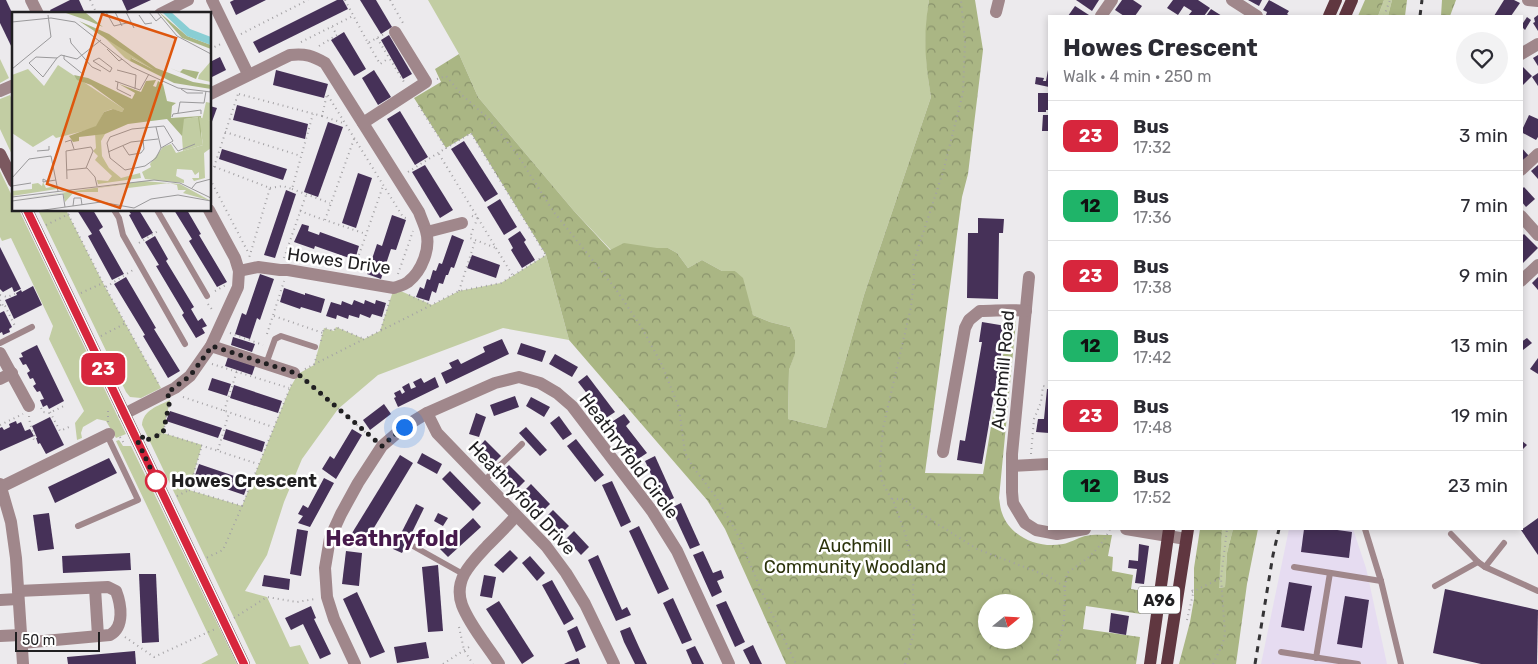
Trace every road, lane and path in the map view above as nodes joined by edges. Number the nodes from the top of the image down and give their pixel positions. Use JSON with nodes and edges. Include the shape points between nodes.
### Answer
{"nodes":[{"id":1,"x":31,"y":0,"type":"edge"},
{"id":2,"x":90,"y":0,"type":"edge"},
{"id":3,"x":212,"y":0,"type":"edge"},
{"id":4,"x":308,"y":0,"type":"edge"},
{"id":5,"x":345,"y":0,"type":"edge"},
{"id":6,"x":390,"y":0,"type":"edge"},
{"id":7,"x":961,"y":0,"type":"edge"},
{"id":8,"x":1112,"y":0,"type":"edge"},
{"id":9,"x":1232,"y":0,"type":"edge"},
{"id":10,"x":1336,"y":0,"type":"edge"},
{"id":11,"x":1352,"y":0,"type":"edge"},
{"id":12,"x":1390,"y":0,"type":"edge"},
{"id":13,"x":1528,"y":0,"type":"edge"},
{"id":14,"x":184,"y":1,"type":"edge"},
{"id":15,"x":1538,"y":1,"type":"edge"},
{"id":16,"x":37,"y":12,"type":"edge"},
{"id":17,"x":96,"y":12,"type":"edge"},
{"id":18,"x":164,"y":12,"type":"edge"},
{"id":19,"x":1102,"y":15,"type":"edge"},
{"id":20,"x":1255,"y":15,"type":"edge"},
{"id":21,"x":1329,"y":15,"type":"edge"},
{"id":22,"x":1345,"y":15,"type":"edge"},
{"id":23,"x":1384,"y":15,"type":"edge"},
{"id":24,"x":353,"y":16,"type":"junction"},
{"id":25,"x":332,"y":27,"type":"junction"},
{"id":26,"x":393,"y":30,"type":"junction"},
{"id":27,"x":231,"y":39,"type":"junction"},
{"id":28,"x":368,"y":43,"type":"junction"},
{"id":29,"x":1538,"y":44,"type":"edge"},
{"id":30,"x":211,"y":49,"type":"edge"},
{"id":31,"x":1523,"y":53,"type":"edge"},
{"id":32,"x":290,"y":54,"type":"junction"},
{"id":33,"x":312,"y":56,"type":"junction"},
{"id":34,"x":389,"y":58,"type":"dead end"},
{"id":35,"x":248,"y":74,"type":"junction"},
{"id":36,"x":426,"y":82,"type":"junction"},
{"id":37,"x":12,"y":86,"type":"edge"},
{"id":38,"x":0,"y":92,"type":"edge"},
{"id":39,"x":211,"y":93,"type":"edge"},
{"id":40,"x":313,"y":114,"type":"junction"},
{"id":41,"x":322,"y":116,"type":"junction"},
{"id":42,"x":364,"y":123,"type":"junction"},
{"id":43,"x":345,"y":124,"type":"junction"},
{"id":44,"x":225,"y":132,"type":"junction"},
{"id":45,"x":354,"y":139,"type":"junction"},
{"id":46,"x":446,"y":148,"type":"dead end"},
{"id":47,"x":0,"y":154,"type":"edge"},
{"id":48,"x":439,"y":154,"type":"junction"},
{"id":49,"x":1538,"y":154,"type":"edge"},
{"id":50,"x":301,"y":156,"type":"junction"},
{"id":51,"x":211,"y":166,"type":"edge"},
{"id":52,"x":214,"y":167,"type":"junction"},
{"id":53,"x":1523,"y":168,"type":"edge"},
{"id":54,"x":12,"y":178,"type":"edge"},
{"id":55,"x":398,"y":178,"type":"junction"},
{"id":56,"x":211,"y":181,"type":"edge"},
{"id":57,"x":383,"y":186,"type":"junction"},
{"id":58,"x":270,"y":188,"type":"junction"},
{"id":59,"x":292,"y":189,"type":"junction"},
{"id":60,"x":306,"y":194,"type":"junction"},
{"id":61,"x":331,"y":203,"type":"junction"},
{"id":62,"x":27,"y":211,"type":"edge"},
{"id":63,"x":67,"y":211,"type":"edge"},
{"id":64,"x":115,"y":211,"type":"edge"},
{"id":65,"x":158,"y":211,"type":"edge"},
{"id":66,"x":210,"y":211,"type":"edge"},
{"id":67,"x":300,"y":211,"type":"junction"},
{"id":68,"x":419,"y":212,"type":"junction"},
{"id":69,"x":69,"y":214,"type":"junction"},
{"id":70,"x":477,"y":218,"type":"junction"},
{"id":71,"x":325,"y":220,"type":"junction"},
{"id":72,"x":1523,"y":222,"type":"edge"},
{"id":73,"x":462,"y":223,"type":"joint"},
{"id":74,"x":166,"y":227,"type":"junction"},
{"id":75,"x":36,"y":229,"type":"junction"},
{"id":76,"x":413,"y":230,"type":"dead end"},
{"id":77,"x":427,"y":232,"type":"junction"},
{"id":78,"x":366,"y":234,"type":"junction"},
{"id":79,"x":1538,"y":235,"type":"edge"},
{"id":80,"x":475,"y":240,"type":"junction"},
{"id":81,"x":130,"y":248,"type":"junction"},
{"id":82,"x":496,"y":248,"type":"junction"},
{"id":83,"x":249,"y":254,"type":"junction"},
{"id":84,"x":1538,"y":265,"type":"edge"},
{"id":85,"x":140,"y":266,"type":"junction"},
{"id":86,"x":284,"y":270,"type":"junction"},
{"id":87,"x":242,"y":272,"type":"junction"},
{"id":88,"x":513,"y":276,"type":"dead end"},
{"id":89,"x":1029,"y":278,"type":"dead end"},
{"id":90,"x":1523,"y":279,"type":"edge"},
{"id":91,"x":350,"y":281,"type":"junction"},
{"id":92,"x":103,"y":283,"type":"junction"},
{"id":93,"x":106,"y":287,"type":"junction"},
{"id":94,"x":394,"y":288,"type":"junction"},
{"id":95,"x":459,"y":291,"type":"dead end"},
{"id":96,"x":15,"y":294,"type":"dead end"},
{"id":97,"x":0,"y":295,"type":"edge"},
{"id":98,"x":207,"y":296,"type":"junction"},
{"id":99,"x":69,"y":298,"type":"junction"},
{"id":100,"x":0,"y":300,"type":"edge"},
{"id":101,"x":432,"y":305,"type":"dead end"},
{"id":102,"x":1,"y":306,"type":"edge"},
{"id":103,"x":1026,"y":311,"type":"junction"},
{"id":104,"x":274,"y":316,"type":"dead end"},
{"id":105,"x":126,"y":323,"type":"junction"},
{"id":106,"x":220,"y":326,"type":"junction"},
{"id":107,"x":32,"y":328,"type":"dead end"},
{"id":108,"x":380,"y":331,"type":"dead end"},
{"id":109,"x":323,"y":333,"type":"junction"},
{"id":110,"x":18,"y":334,"type":"junction"},
{"id":111,"x":267,"y":336,"type":"dead end"},
{"id":112,"x":364,"y":339,"type":"dead end"},
{"id":113,"x":0,"y":342,"type":"edge"},
{"id":114,"x":90,"y":342,"type":"junction"},
{"id":115,"x":185,"y":344,"type":"dead end"},
{"id":116,"x":264,"y":345,"type":"dead end"},
{"id":117,"x":212,"y":346,"type":"junction"},
{"id":118,"x":314,"y":347,"type":"dead end"},
{"id":119,"x":0,"y":353,"type":"edge"},
{"id":120,"x":202,"y":361,"type":"junction"},
{"id":121,"x":266,"y":364,"type":"junction"},
{"id":122,"x":314,"y":365,"type":"dead end"},
{"id":123,"x":237,"y":371,"type":"junction"},
{"id":124,"x":12,"y":373,"type":"junction"},
{"id":125,"x":294,"y":373,"type":"joint"},
{"id":126,"x":0,"y":379,"type":"edge"},
{"id":127,"x":1048,"y":387,"type":"edge"},
{"id":128,"x":290,"y":388,"type":"dead end"},
{"id":129,"x":169,"y":392,"type":"junction"},
{"id":130,"x":35,"y":408,"type":"dead end"},
{"id":131,"x":50,"y":412,"type":"dead end"},
{"id":132,"x":224,"y":412,"type":"junction"},
{"id":133,"x":229,"y":413,"type":"junction"},
{"id":134,"x":427,"y":413,"type":"junction"},
{"id":135,"x":124,"y":414,"type":"junction"},
{"id":136,"x":0,"y":425,"type":"edge"},
{"id":137,"x":69,"y":426,"type":"dead end"},
{"id":138,"x":274,"y":428,"type":"dead end"},
{"id":139,"x":163,"y":433,"type":"junction"},
{"id":140,"x":108,"y":434,"type":"joint"},
{"id":141,"x":137,"y":440,"type":"junction"},
{"id":142,"x":36,"y":443,"type":"dead end"},
{"id":143,"x":522,"y":444,"type":"dead end"},
{"id":144,"x":202,"y":445,"type":"junction"},
{"id":145,"x":382,"y":446,"type":"junction"},
{"id":146,"x":218,"y":450,"type":"junction"},
{"id":147,"x":943,"y":452,"type":"dead end"},
{"id":148,"x":259,"y":464,"type":"dead end"},
{"id":149,"x":1048,"y":464,"type":"edge"},
{"id":150,"x":1030,"y":465,"type":"junction"},
{"id":151,"x":1012,"y":466,"type":"junction"},
{"id":152,"x":484,"y":481,"type":"junction"},
{"id":153,"x":1,"y":485,"type":"edge"},
{"id":154,"x":189,"y":490,"type":"junction"},
{"id":155,"x":892,"y":499,"type":"junction"},
{"id":156,"x":166,"y":501,"type":"junction"},
{"id":157,"x":516,"y":516,"type":"junction"},
{"id":158,"x":78,"y":526,"type":"dead end"},
{"id":159,"x":1081,"y":530,"type":"edge"},
{"id":160,"x":1109,"y":530,"type":"edge"},
{"id":161,"x":1140,"y":530,"type":"edge"},
{"id":162,"x":1227,"y":530,"type":"edge"},
{"id":163,"x":1365,"y":530,"type":"edge"},
{"id":164,"x":1168,"y":532,"type":"edge"},
{"id":165,"x":1187,"y":534,"type":"edge"},
{"id":166,"x":1451,"y":534,"type":"dead end"},
{"id":167,"x":1504,"y":543,"type":"dead end"},
{"id":168,"x":413,"y":546,"type":"dead end"},
{"id":169,"x":1478,"y":562,"type":"junction"},
{"id":170,"x":195,"y":563,"type":"junction"},
{"id":171,"x":1294,"y":567,"type":"dead end"},
{"id":172,"x":1485,"y":567,"type":"junction"},
{"id":173,"x":1330,"y":573,"type":"junction"},
{"id":174,"x":463,"y":574,"type":"junction"},
{"id":175,"x":1221,"y":578,"type":"junction"},
{"id":176,"x":1381,"y":581,"type":"junction"},
{"id":177,"x":1064,"y":586,"type":"junction"},
{"id":178,"x":1435,"y":586,"type":"dead end"},
{"id":179,"x":95,"y":588,"type":"junction"},
{"id":180,"x":1538,"y":591,"type":"edge"},
{"id":181,"x":1192,"y":592,"type":"dead end"},
{"id":182,"x":18,"y":595,"type":"junction"},
{"id":183,"x":0,"y":600,"type":"edge"},
{"id":184,"x":458,"y":624,"type":"dead end"},
{"id":185,"x":0,"y":636,"type":"edge"},
{"id":186,"x":98,"y":636,"type":"junction"},
{"id":187,"x":482,"y":638,"type":"junction"},
{"id":188,"x":21,"y":639,"type":"junction"},
{"id":189,"x":464,"y":650,"type":"junction"},
{"id":190,"x":1280,"y":652,"type":"dead end"},
{"id":191,"x":1316,"y":658,"type":"junction"},
{"id":192,"x":23,"y":664,"type":"edge"},
{"id":193,"x":244,"y":664,"type":"edge"},
{"id":194,"x":355,"y":664,"type":"edge"},
{"id":195,"x":443,"y":664,"type":"edge"},
{"id":196,"x":474,"y":664,"type":"edge"},
{"id":197,"x":499,"y":664,"type":"edge"},
{"id":198,"x":614,"y":664,"type":"edge"},
{"id":199,"x":729,"y":664,"type":"edge"},
{"id":200,"x":796,"y":664,"type":"edge"},
{"id":201,"x":905,"y":664,"type":"edge"},
{"id":202,"x":1055,"y":664,"type":"edge"},
{"id":203,"x":1150,"y":664,"type":"edge"},
{"id":204,"x":1167,"y":664,"type":"edge"},
{"id":205,"x":1213,"y":664,"type":"edge"},
{"id":206,"x":1358,"y":664,"type":"edge"},
{"id":207,"x":1401,"y":664,"type":"edge"}],
"edges":[{"from":1,"to":16,"type":"street"},
{"from":2,"to":17,"type":"path"},
{"from":3,"to":27,"type":"street"},
{"from":4,"to":27,"type":"path"},
{"from":5,"to":24,"type":"path"},
{"from":6,"to":26,"type":"path","via":[[404,22]]},
{"from":7,"to":155,"type":"path","via":[[963,93],[943,172],[913,264],[911,307],[883,428],[882,482]]},
{"from":8,"to":19,"type":"street"},
{"from":9,"to":20,"type":"street"},
{"from":10,"to":21,"type":"main road"},
{"from":11,"to":22,"type":"main road"},
{"from":12,"to":23,"type":"path"},
{"from":13,"to":15,"type":"street"},
{"from":14,"to":18,"type":"street"},
{"from":24,"to":25,"type":"path"},
{"from":24,"to":28,"type":"path"},
{"from":25,"to":32,"type":"path","via":[[295,45]]},
{"from":25,"to":33,"type":"path","via":[[337,35],[315,48]]},
{"from":26,"to":28,"type":"path"},
{"from":26,"to":36,"type":"street"},
{"from":27,"to":30,"type":"path"},
{"from":27,"to":35,"type":"street"},
{"from":28,"to":34,"type":"path","via":[[380,64]]},
{"from":29,"to":31,"type":"street"},
{"from":32,"to":33,"type":"street"},
{"from":32,"to":35,"type":"street"},
{"from":33,"to":42,"type":"street","name":"Howes Drive","via":[[325,63]]},
{"from":35,"to":39,"type":"street"},
{"from":36,"to":42,"type":"street"},
{"from":36,"to":200,"type":"path","via":[[446,76],[488,118],[517,154],[553,211],[615,288],[642,328],[662,365],[679,408],[685,453],[737,533]]},
{"from":37,"to":38,"type":"street"},
{"from":40,"to":41,"type":"path"},
{"from":40,"to":44,"type":"path","via":[[238,94]]},
{"from":40,"to":50,"type":"path"},
{"from":41,"to":43,"type":"path"},
{"from":41,"to":43,"type":"path","via":[[327,94]]},
{"from":42,"to":55,"type":"street","name":"Howes Drive"},
{"from":43,"to":45,"type":"path"},
{"from":44,"to":50,"type":"path"},
{"from":44,"to":52,"type":"path"},
{"from":45,"to":57,"type":"path"},
{"from":45,"to":61,"type":"path"},
{"from":46,"to":48,"type":"path"},
{"from":47,"to":54,"type":"street"},
{"from":48,"to":55,"type":"path"},
{"from":48,"to":70,"type":"path"},
{"from":49,"to":53,"type":"street"},
{"from":50,"to":59,"type":"path"},
{"from":51,"to":52,"type":"path"},
{"from":52,"to":58,"type":"path"},
{"from":55,"to":68,"type":"street","name":"Howes Drive"},
{"from":56,"to":83,"type":"path"},
{"from":57,"to":68,"type":"path","via":[[403,217],[416,222]]},
{"from":57,"to":78,"type":"path"},
{"from":58,"to":59,"type":"path","via":[[283,186]]},
{"from":58,"to":83,"type":"path"},
{"from":59,"to":60,"type":"path"},
{"from":60,"to":61,"type":"path"},
{"from":60,"to":67,"type":"path"},
{"from":61,"to":71,"type":"path"},
{"from":62,"to":75,"type":"street"},
{"from":63,"to":69,"type":"path"},
{"from":64,"to":81,"type":"lane"},
{"from":65,"to":74,"type":"lane"},
{"from":66,"to":87,"type":"street"},
{"from":67,"to":71,"type":"path"},
{"from":67,"to":86,"type":"path"},
{"from":68,"to":77,"type":"street","name":"Howes Drive"},
{"from":69,"to":75,"type":"path"},
{"from":69,"to":92,"type":"path"},
{"from":70,"to":73,"type":"path","via":[[465,214]]},
{"from":70,"to":80,"type":"path","via":[[470,238]]},
{"from":70,"to":82,"type":"path"},
{"from":71,"to":78,"type":"path"},
{"from":72,"to":79,"type":"street"},
{"from":73,"to":77,"type":"street"},
{"from":74,"to":81,"type":"path"},
{"from":74,"to":98,"type":"lane"},
{"from":75,"to":99,"type":"street"},
{"from":76,"to":94,"type":"path"},
{"from":77,"to":94,"type":"street","name":"Howes Drive","via":[[424,258],[417,273],[407,283]]},
{"from":78,"to":91,"type":"path"},
{"from":80,"to":82,"type":"path"},
{"from":80,"to":95,"type":"path"},
{"from":81,"to":85,"type":"lane"},
{"from":82,"to":88,"type":"path"},
{"from":83,"to":87,"type":"path"},
{"from":84,"to":90,"type":"street"},
{"from":85,"to":93,"type":"path"},
{"from":85,"to":115,"type":"lane"},
{"from":86,"to":87,"type":"street","name":"Howes Drive","via":[[258,267]]},
{"from":86,"to":91,"type":"street","name":"Howes Drive"},
{"from":86,"to":111,"type":"path"},
{"from":87,"to":98,"type":"path"},
{"from":87,"to":106,"type":"street"},
{"from":89,"to":103,"type":"street","name":"Auchmill Road"},
{"from":91,"to":94,"type":"street","name":"Howes Drive"},
{"from":92,"to":93,"type":"path"},
{"from":92,"to":99,"type":"path"},
{"from":93,"to":105,"type":"path"},
{"from":94,"to":101,"type":"path"},
{"from":94,"to":108,"type":"path"},
{"from":96,"to":97,"type":"path"},
{"from":98,"to":106,"type":"path"},
{"from":99,"to":114,"type":"street"},
{"from":100,"to":102,"type":"path"},
{"from":102,"to":110,"type":"path","via":[[5,306]]},
{"from":103,"to":147,"type":"street","via":[[980,311],[969,320]]},
{"from":103,"to":151,"type":"street","name":"Auchmill Road"},
{"from":104,"to":109,"type":"path"},
{"from":105,"to":114,"type":"path"},
{"from":105,"to":129,"type":"path"},
{"from":106,"to":116,"type":"path"},
{"from":106,"to":117,"type":"street"},
{"from":107,"to":110,"type":"lane"},
{"from":109,"to":112,"type":"path","via":[[324,328],[334,331],[336,327]]},
{"from":109,"to":122,"type":"path"},
{"from":110,"to":113,"type":"lane"},
{"from":114,"to":135,"type":"street"},
{"from":117,"to":120,"type":"street"},
{"from":117,"to":121,"type":"street"},
{"from":118,"to":121,"type":"lane","via":[[281,336],[275,339]]},
{"from":119,"to":124,"type":"street"},
{"from":120,"to":123,"type":"path"},
{"from":120,"to":129,"type":"street","via":[[190,376]]},
{"from":121,"to":125,"type":"street"},
{"from":123,"to":128,"type":"path"},
{"from":123,"to":132,"type":"path"},
{"from":124,"to":126,"type":"street"},
{"from":124,"to":130,"type":"street"},
{"from":125,"to":145,"type":"path"},
{"from":127,"to":150,"type":"path","via":[[1043,386],[1042,402],[1034,419]]},
{"from":129,"to":132,"type":"path"},
{"from":129,"to":135,"type":"street"},
{"from":129,"to":139,"type":"path"},
{"from":131,"to":137,"type":"path","via":[[60,431]]},
{"from":132,"to":133,"type":"path"},
{"from":133,"to":138,"type":"path"},
{"from":133,"to":146,"type":"path"},
{"from":134,"to":145,"type":"street","name":"Heathryfold Circle"},
{"from":134,"to":152,"type":"street","name":"Heathryfold Drive","via":[[437,433]]},
{"from":134,"to":199,"type":"street","name":"Heathryfold Circle","via":[[496,383],[519,377],[540,383],[557,393],[572,406],[652,511],[677,552]]},
{"from":135,"to":141,"type":"street"},
{"from":136,"to":142,"type":"path","via":[[30,414]]},
{"from":139,"to":141,"type":"path","via":[[147,440],[145,436]]},
{"from":139,"to":144,"type":"path"},
{"from":140,"to":153,"type":"street"},
{"from":140,"to":158,"type":"lane","via":[[138,500]]},
{"from":141,"to":156,"type":"street"},
{"from":143,"to":152,"type":"lane"},
{"from":144,"to":146,"type":"path"},
{"from":144,"to":154,"type":"path"},
{"from":145,"to":194,"type":"street","name":"Heathryfold Circle","via":[[341,514],[330,538],[325,568],[327,597]]},
{"from":146,"to":148,"type":"path"},
{"from":149,"to":150,"type":"street"},
{"from":150,"to":151,"type":"street"},
{"from":151,"to":159,"type":"street","name":"Auchmill Road","via":[[1014,503],[1025,523],[1046,534]]},
{"from":152,"to":157,"type":"street","name":"Heathryfold Drive"},
{"from":153,"to":182,"type":"street","via":[[11,522]]},
{"from":154,"to":156,"type":"path"},
{"from":154,"to":170,"type":"path","via":[[242,506],[223,550]]},
{"from":155,"to":177,"type":"path","via":[[904,499],[917,512],[977,549],[1048,576]]},
{"from":155,"to":201,"type":"path","via":[[914,572],[914,632]]},
{"from":156,"to":170,"type":"street"},
{"from":157,"to":174,"type":"street"},
{"from":157,"to":198,"type":"street","name":"Heathryfold Drive","via":[[546,546],[566,573]]},
{"from":160,"to":177,"type":"path","via":[[1092,556],[1067,573]]},
{"from":161,"to":164,"type":"street"},
{"from":162,"to":175,"type":"path"},
{"from":163,"to":176,"type":"lane"},
{"from":164,"to":165,"type":"street"},
{"from":164,"to":203,"type":"main road","number":"A96"},
{"from":165,"to":204,"type":"main road","number":"A96"},
{"from":166,"to":169,"type":"lane"},
{"from":167,"to":172,"type":"lane"},
{"from":168,"to":174,"type":"lane"},
{"from":169,"to":172,"type":"lane"},
{"from":169,"to":178,"type":"lane"},
{"from":170,"to":193,"type":"street"},
{"from":171,"to":173,"type":"lane"},
{"from":172,"to":180,"type":"lane"},
{"from":173,"to":176,"type":"lane"},
{"from":173,"to":191,"type":"lane"},
{"from":174,"to":187,"type":"street","via":[[462,604]]},
{"from":175,"to":181,"type":"path"},
{"from":175,"to":205,"type":"path","via":[[1225,634]]},
{"from":176,"to":207,"type":"lane"},
{"from":177,"to":202,"type":"path","via":[[1064,620]]},
{"from":179,"to":182,"type":"street"},
{"from":179,"to":186,"type":"street"},
{"from":179,"to":186,"type":"street","via":[[108,587],[116,591],[119,599],[120,624],[117,632]]},
{"from":182,"to":183,"type":"street"},
{"from":182,"to":188,"type":"street"},
{"from":184,"to":189,"type":"path"},
{"from":185,"to":188,"type":"street"},
{"from":186,"to":188,"type":"street"},
{"from":187,"to":189,"type":"path"},
{"from":187,"to":197,"type":"street"},
{"from":188,"to":192,"type":"street"},
{"from":189,"to":195,"type":"path"},
{"from":189,"to":196,"type":"path"},
{"from":190,"to":191,"type":"lane"},
{"from":191,"to":206,"type":"lane"}]}
